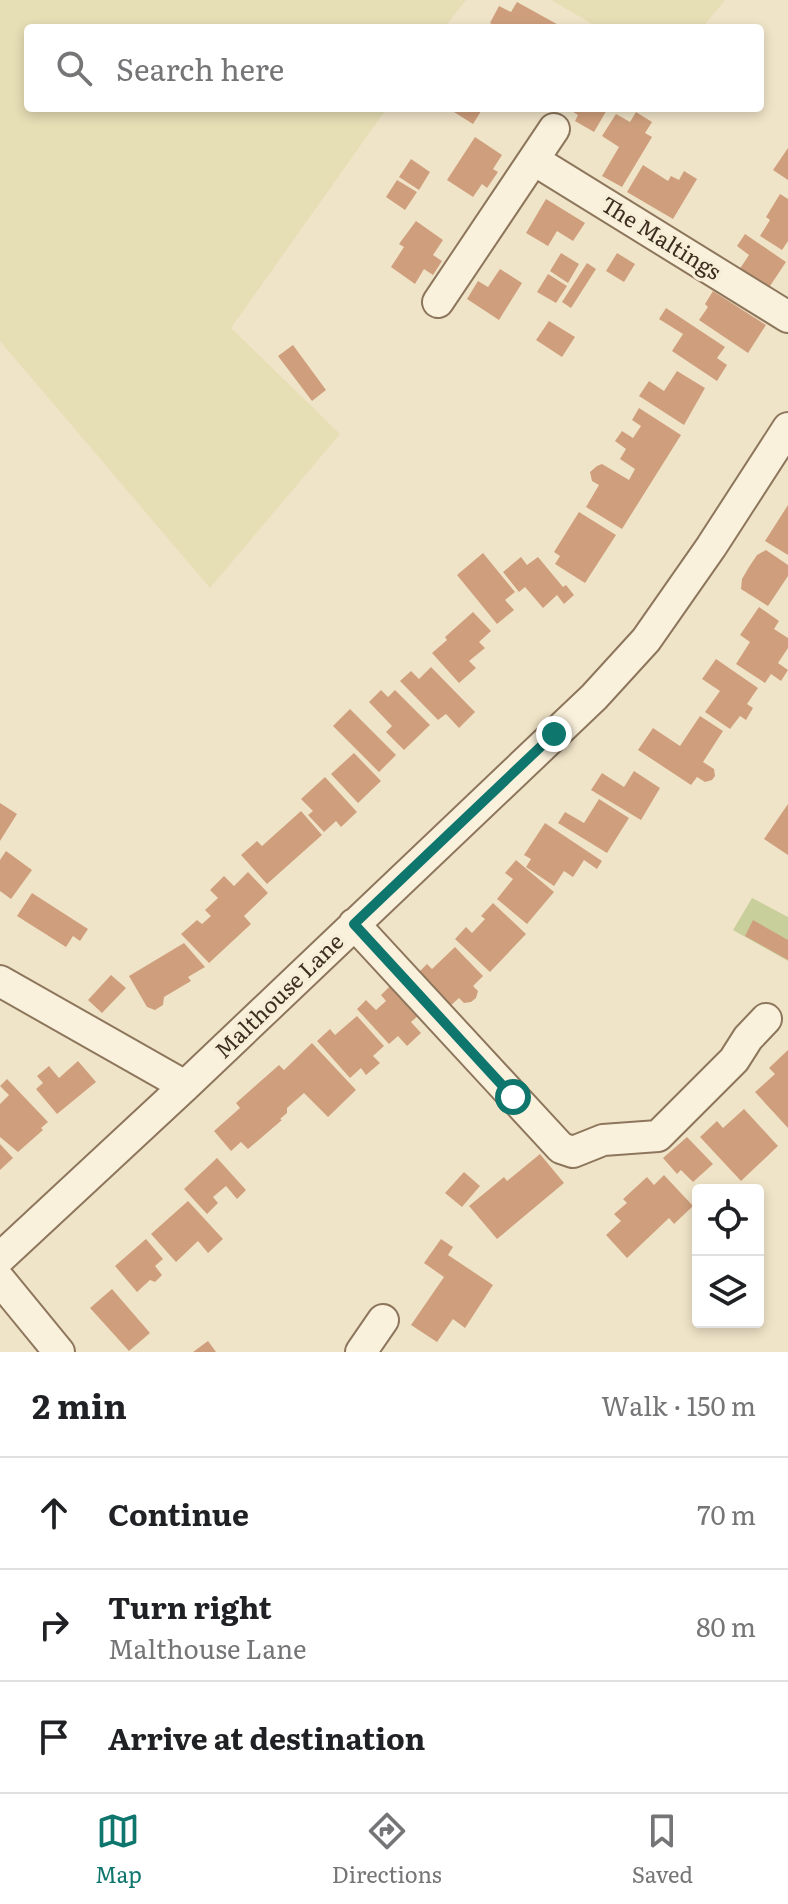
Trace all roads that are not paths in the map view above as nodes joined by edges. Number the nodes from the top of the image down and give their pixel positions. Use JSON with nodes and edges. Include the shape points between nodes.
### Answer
{"nodes":[{"id":1,"x":554,"y":129,"type":"dead end"},
{"id":2,"x":534,"y":160,"type":"junction"},
{"id":3,"x":438,"y":302,"type":"dead end"},
{"id":4,"x":788,"y":317,"type":"edge"},
{"id":5,"x":788,"y":428,"type":"edge"},
{"id":6,"x":354,"y":924,"type":"junction"},
{"id":7,"x":0,"y":981,"type":"edge"},
{"id":8,"x":766,"y":1019,"type":"dead end"},
{"id":9,"x":185,"y":1086,"type":"junction"},
{"id":10,"x":0,"y":1258,"type":"edge"},
{"id":11,"x":0,"y":1280,"type":"edge"},
{"id":12,"x":383,"y":1320,"type":"dead end"},
{"id":13,"x":59,"y":1352,"type":"edge"},
{"id":14,"x":361,"y":1352,"type":"edge"}],
"edges":[{"from":1,"to":2,"type":"street"},
{"from":2,"to":3,"type":"street"},
{"from":2,"to":4,"type":"street","name":"The Maltings"},
{"from":5,"to":6,"type":"street","name":"Malthouse Lane","via":[[646,640],[594,697]]},
{"from":6,"to":8,"type":"street","via":[[561,1148],[573,1152],[603,1140],[658,1136],[734,1060]]},
{"from":6,"to":9,"type":"street","name":"Malthouse Lane"},
{"from":7,"to":9,"type":"street"},
{"from":9,"to":10,"type":"street","name":"Malthouse Lane"},
{"from":11,"to":13,"type":"street"},
{"from":12,"to":14,"type":"street"}]}
